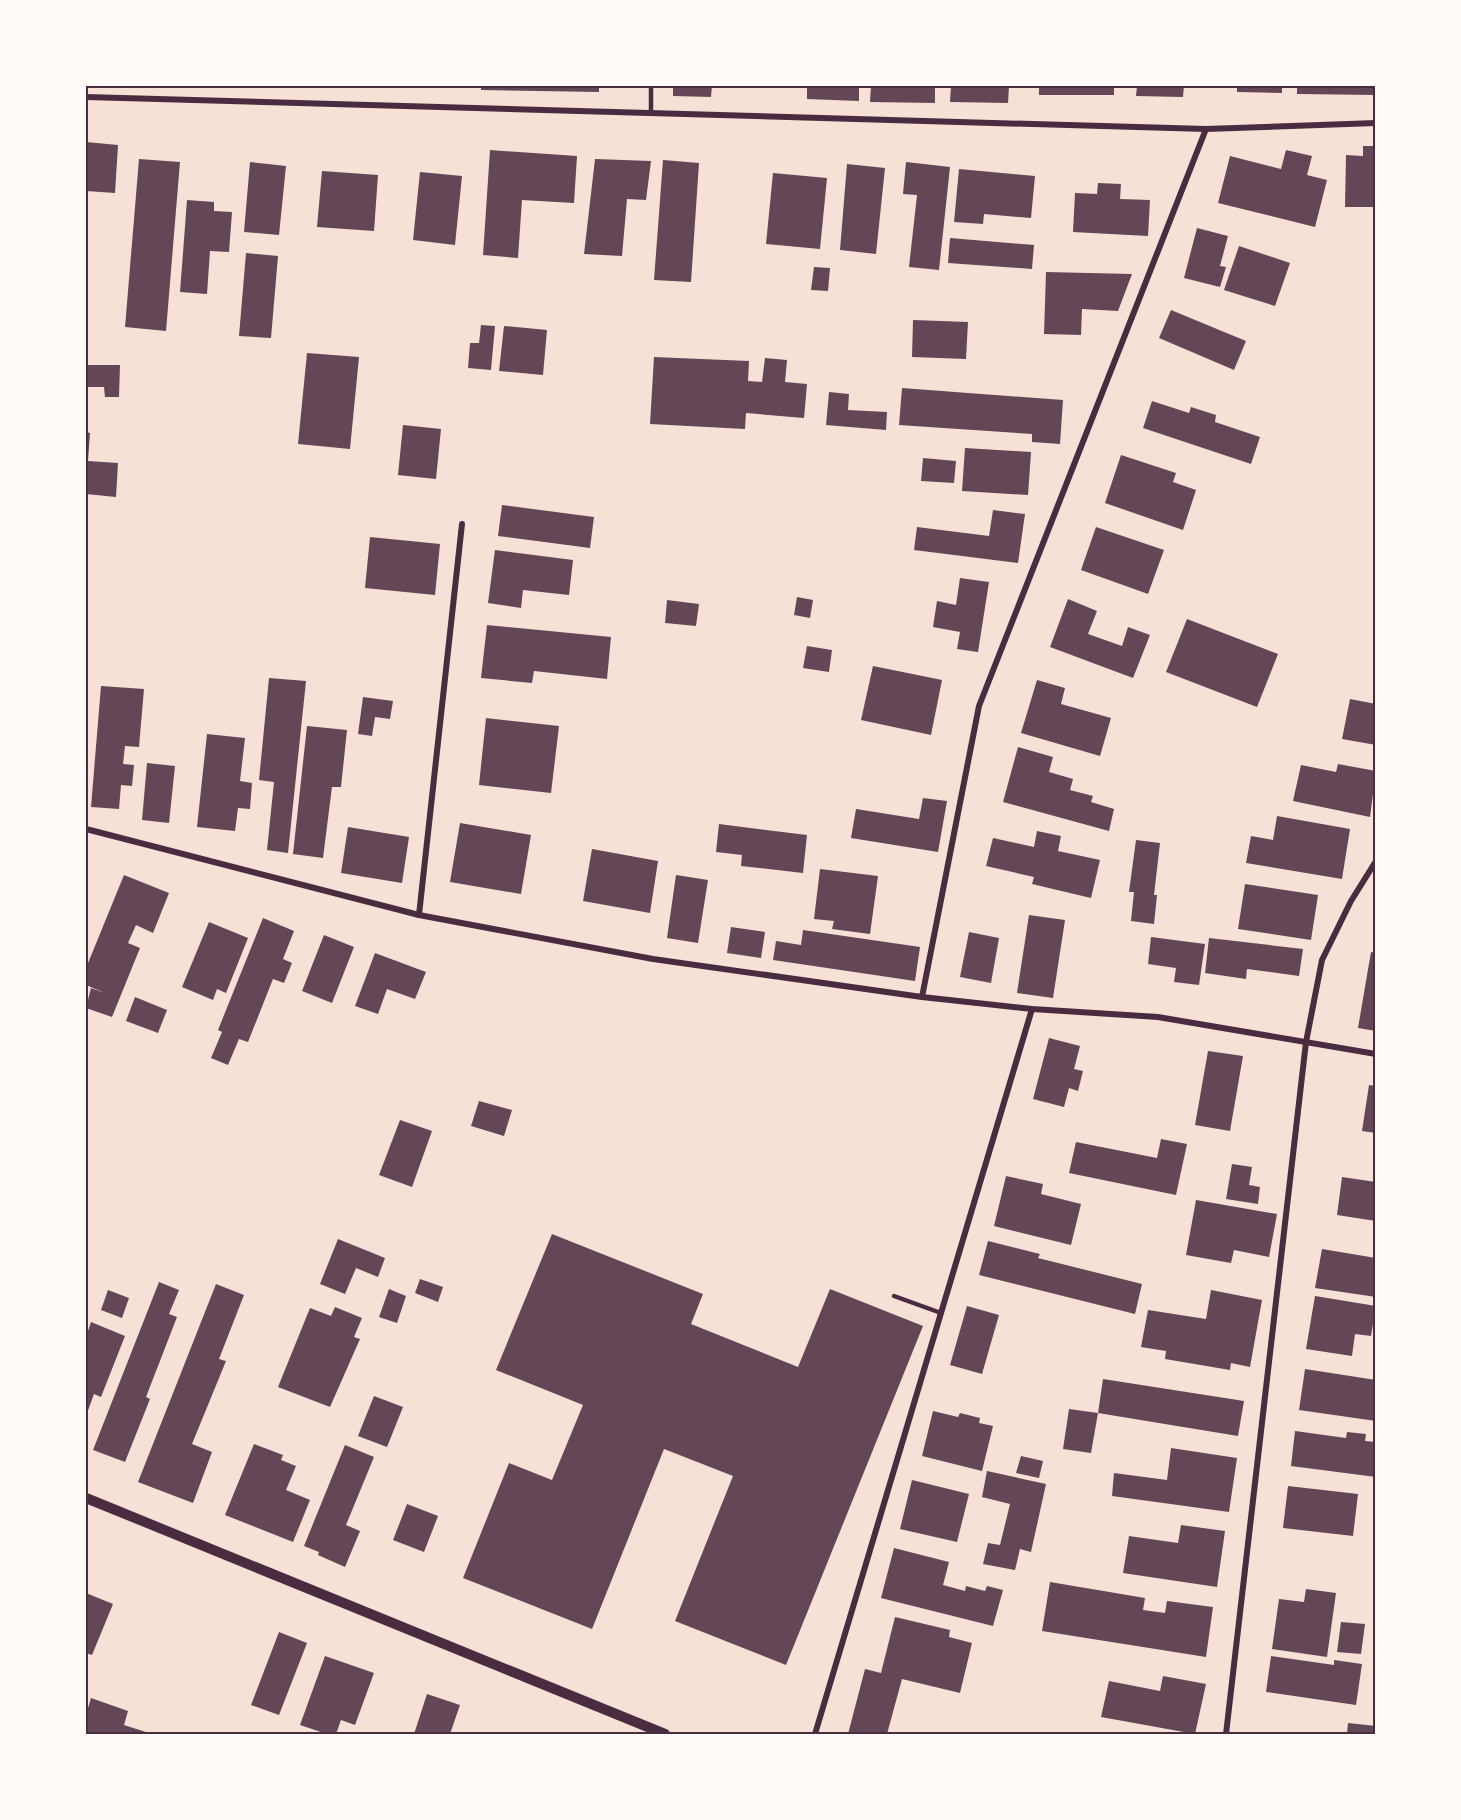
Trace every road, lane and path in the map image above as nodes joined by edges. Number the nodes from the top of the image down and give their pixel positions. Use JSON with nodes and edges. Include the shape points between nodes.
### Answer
{"nodes":[{"id":1,"x":651,"y":86,"type":"edge"},
{"id":2,"x":86,"y":97,"type":"edge"},
{"id":3,"x":651,"y":113,"type":"junction"},
{"id":4,"x":1376,"y":123,"type":"edge"},
{"id":5,"x":1206,"y":129,"type":"junction"},
{"id":6,"x":462,"y":524,"type":"dead end"},
{"id":7,"x":86,"y":829,"type":"edge"},
{"id":8,"x":1376,"y":861,"type":"edge"},
{"id":9,"x":419,"y":915,"type":"junction"},
{"id":10,"x":922,"y":997,"type":"junction"},
{"id":11,"x":1032,"y":1009,"type":"junction"},
{"id":12,"x":1306,"y":1042,"type":"junction"},
{"id":13,"x":1376,"y":1054,"type":"edge"},
{"id":14,"x":894,"y":1296,"type":"dead end"},
{"id":15,"x":941,"y":1313,"type":"junction"},
{"id":16,"x":86,"y":1498,"type":"edge"},
{"id":17,"x":665,"y":1734,"type":"edge"},
{"id":18,"x":815,"y":1734,"type":"edge"},
{"id":19,"x":1226,"y":1734,"type":"edge"}],
"edges":[{"from":1,"to":3,"type":"lane"},
{"from":2,"to":3,"type":"street"},
{"from":3,"to":5,"type":"street"},
{"from":4,"to":5,"type":"street"},
{"from":5,"to":10,"type":"street","via":[[979,706]]},
{"from":6,"to":9,"type":"street"},
{"from":7,"to":9,"type":"street"},
{"from":8,"to":12,"type":"street","via":[[1322,960]]},
{"from":9,"to":10,"type":"street","via":[[652,959]]},
{"from":10,"to":11,"type":"street"},
{"from":11,"to":12,"type":"street","via":[[1158,1017]]},
{"from":11,"to":15,"type":"street"},
{"from":12,"to":13,"type":"street"},
{"from":12,"to":19,"type":"street"},
{"from":14,"to":15,"type":"lane"},
{"from":15,"to":18,"type":"street"},
{"from":16,"to":17,"type":"street"}]}
